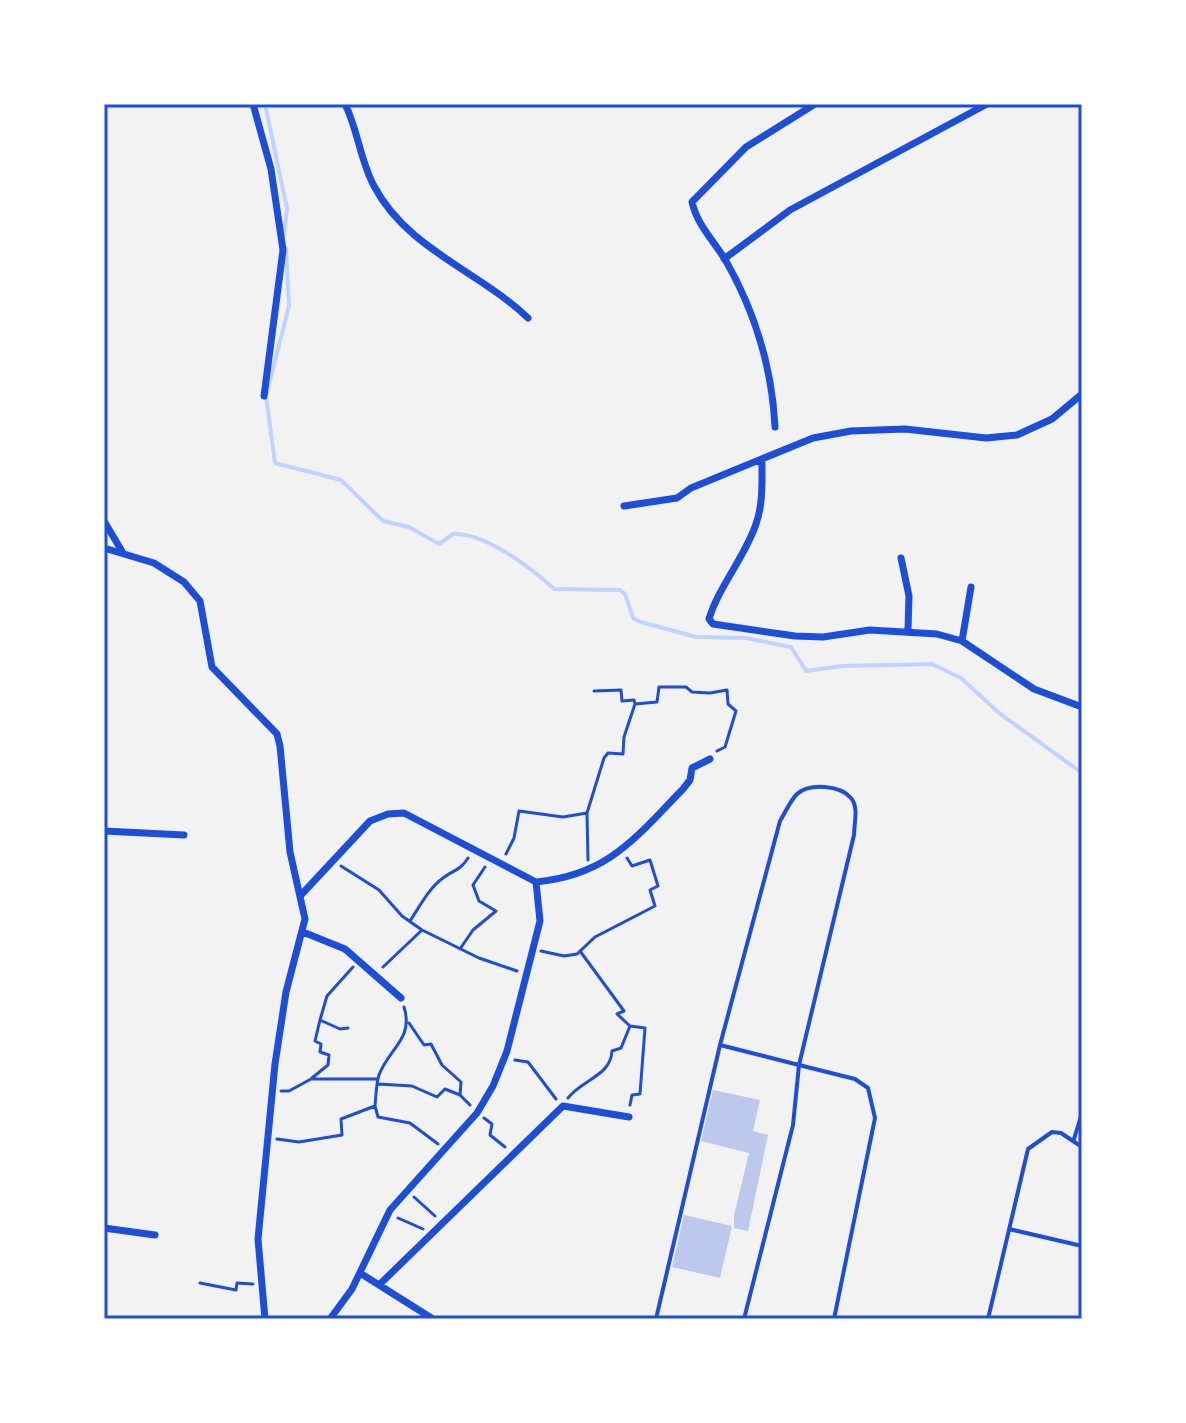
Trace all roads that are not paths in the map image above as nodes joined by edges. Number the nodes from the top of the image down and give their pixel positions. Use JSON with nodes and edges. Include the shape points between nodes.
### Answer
{"nodes":[{"id":1,"x":253,"y":104,"type":"edge"},
{"id":2,"x":345,"y":104,"type":"edge"},
{"id":3,"x":815,"y":104,"type":"edge"},
{"id":4,"x":987,"y":104,"type":"edge"},
{"id":5,"x":724,"y":259,"type":"junction"},
{"id":6,"x":528,"y":318,"type":"dead end"},
{"id":7,"x":1082,"y":394,"type":"edge"},
{"id":8,"x":264,"y":396,"type":"dead end"},
{"id":9,"x":775,"y":427,"type":"dead end"},
{"id":10,"x":762,"y":462,"type":"junction"},
{"id":11,"x":624,"y":506,"type":"dead end"},
{"id":12,"x":104,"y":521,"type":"edge"},
{"id":13,"x":104,"y":548,"type":"edge"},
{"id":14,"x":123,"y":553,"type":"junction"},
{"id":15,"x":901,"y":558,"type":"dead end"},
{"id":16,"x":971,"y":587,"type":"dead end"},
{"id":17,"x":908,"y":629,"type":"junction"},
{"id":18,"x":962,"y":641,"type":"junction"},
{"id":19,"x":1082,"y":707,"type":"edge"},
{"id":20,"x":710,"y":759,"type":"road end"},
{"id":21,"x":104,"y":831,"type":"edge"},
{"id":22,"x":184,"y":835,"type":"dead end"},
{"id":23,"x":536,"y":882,"type":"junction"},
{"id":24,"x":301,"y":895,"type":"junction"},
{"id":25,"x":303,"y":932,"type":"junction"},
{"id":26,"x":401,"y":998,"type":"road end"},
{"id":27,"x":720,"y":1045,"type":"junction"},
{"id":28,"x":799,"y":1065,"type":"junction"},
{"id":29,"x":1082,"y":1113,"type":"edge"},
{"id":30,"x":629,"y":1117,"type":"road end"},
{"id":31,"x":1074,"y":1139,"type":"junction"},
{"id":32,"x":1082,"y":1147,"type":"edge"},
{"id":33,"x":104,"y":1228,"type":"edge"},
{"id":34,"x":1009,"y":1229,"type":"junction"},
{"id":35,"x":155,"y":1235,"type":"dead end"},
{"id":36,"x":1082,"y":1246,"type":"edge"},
{"id":37,"x":360,"y":1273,"type":"junction"},
{"id":38,"x":379,"y":1285,"type":"junction"},
{"id":39,"x":265,"y":1319,"type":"edge"},
{"id":40,"x":330,"y":1319,"type":"edge"},
{"id":41,"x":433,"y":1319,"type":"edge"},
{"id":42,"x":656,"y":1319,"type":"edge"},
{"id":43,"x":744,"y":1319,"type":"edge"},
{"id":44,"x":834,"y":1319,"type":"edge"},
{"id":45,"x":988,"y":1319,"type":"edge"}],
"edges":[{"from":1,"to":8,"type":"street","via":[[271,169],[283,250]]},
{"from":2,"to":6,"type":"street","via":[[374,186],[389,208],[432,250],[507,297]]},
{"from":3,"to":5,"type":"street","via":[[746,147],[695,196],[697,219]]},
{"from":4,"to":5,"type":"street","via":[[790,210]]},
{"from":5,"to":9,"type":"street","via":[[766,352]]},
{"from":7,"to":10,"type":"street","via":[[1052,419],[1017,435],[851,431],[813,438]]},
{"from":10,"to":11,"type":"street","via":[[677,498]]},
{"from":10,"to":17,"type":"street","via":[[755,527],[710,622],[809,637]]},
{"from":12,"to":14,"type":"street"},
{"from":13,"to":14,"type":"street"},
{"from":14,"to":24,"type":"street","via":[[154,563],[184,582],[202,609],[212,667],[277,734],[290,852]]},
{"from":15,"to":17,"type":"street"},
{"from":16,"to":18,"type":"street"},
{"from":17,"to":18,"type":"street"},
{"from":18,"to":19,"type":"street","via":[[1010,676]]},
{"from":20,"to":23,"type":"street","via":[[692,768],[683,789],[623,851],[568,879]]},
{"from":21,"to":22,"type":"street"},
{"from":23,"to":24,"type":"street","via":[[404,813],[370,821]]},
{"from":23,"to":37,"type":"street","via":[[540,921],[507,1051],[477,1113],[390,1210]]},
{"from":24,"to":25,"type":"street"},
{"from":25,"to":26,"type":"street","via":[[333,941]]},
{"from":25,"to":39,"type":"street","via":[[286,992],[258,1239]]},
{"from":27,"to":28,"type":"lane"},
{"from":27,"to":28,"type":"lane","via":[[780,821],[806,788],[839,791],[855,808],[854,835]]},
{"from":27,"to":42,"type":"lane"},
{"from":28,"to":43,"type":"lane","via":[[793,1125]]},
{"from":28,"to":44,"type":"lane","via":[[855,1079],[868,1088],[875,1118]]},
{"from":29,"to":31,"type":"lane"},
{"from":30,"to":38,"type":"street","via":[[563,1106]]},
{"from":31,"to":32,"type":"lane"},
{"from":31,"to":34,"type":"lane","via":[[1052,1132],[1028,1149]]},
{"from":33,"to":35,"type":"street"},
{"from":34,"to":36,"type":"lane"},
{"from":34,"to":45,"type":"lane"},
{"from":37,"to":38,"type":"street"},
{"from":37,"to":40,"type":"street"},
{"from":38,"to":41,"type":"street"}]}
